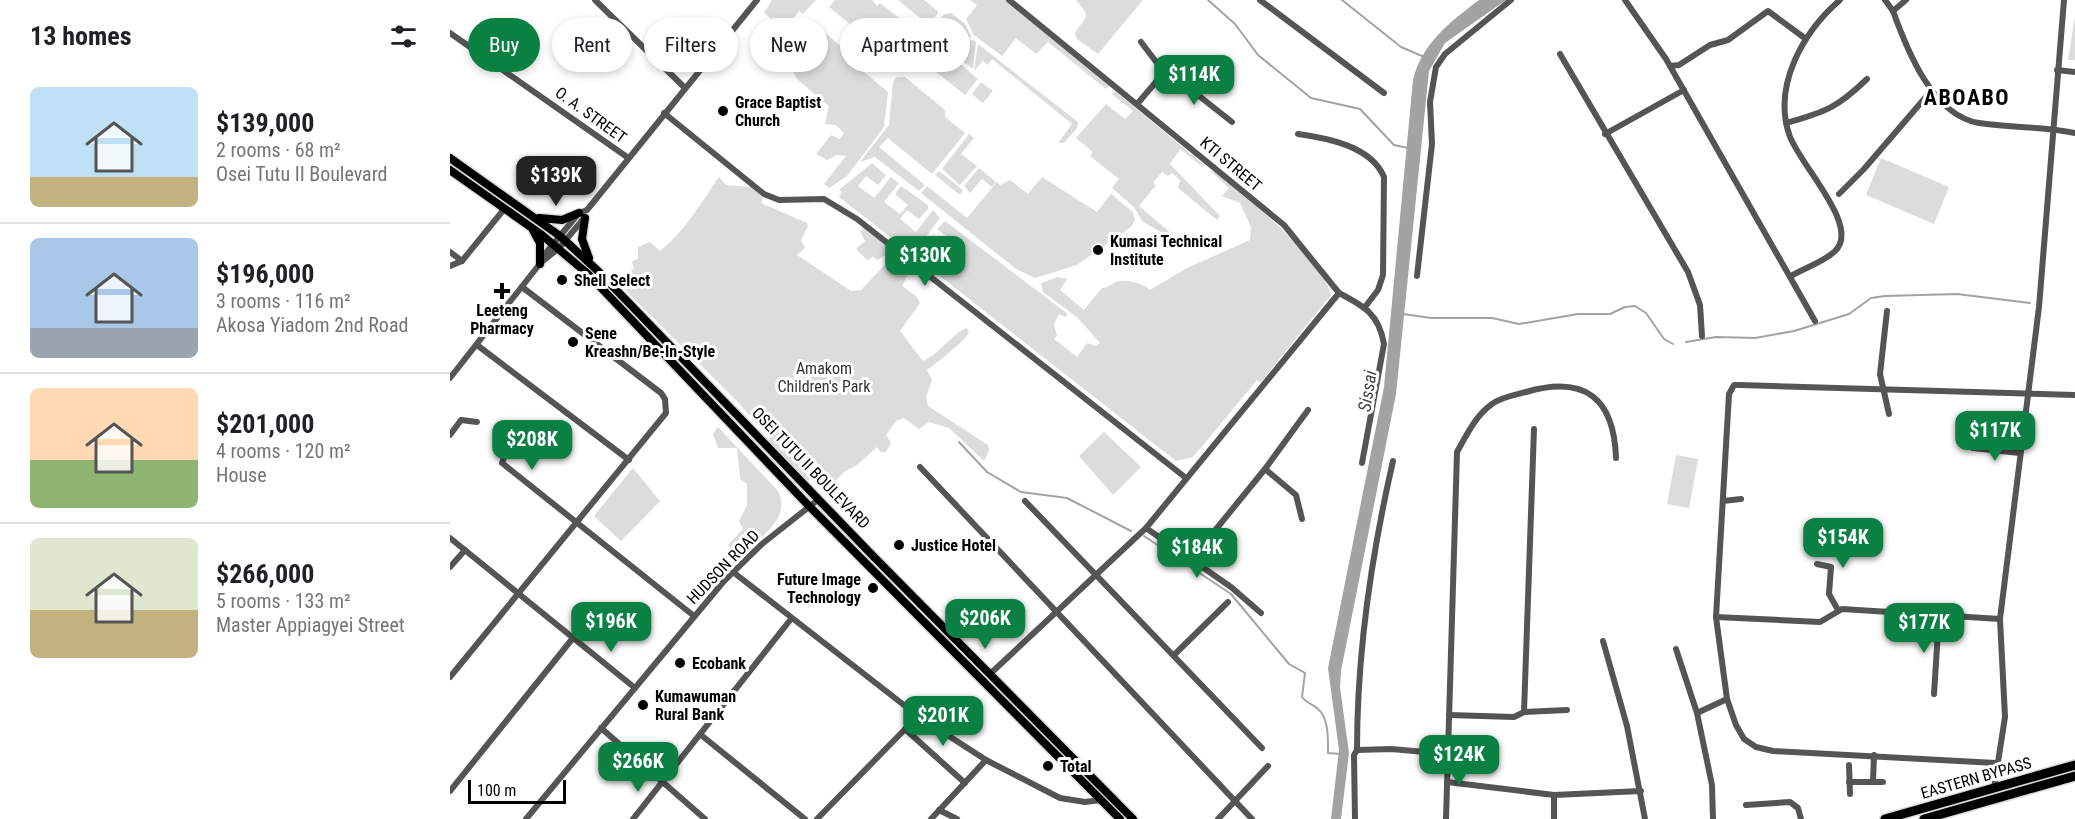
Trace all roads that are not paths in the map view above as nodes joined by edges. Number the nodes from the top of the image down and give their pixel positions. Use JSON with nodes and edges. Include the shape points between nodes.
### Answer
{"nodes":[{"id":1,"x":595,"y":0,"type":"edge"},
{"id":2,"x":757,"y":0,"type":"edge"},
{"id":3,"x":1009,"y":0,"type":"edge"},
{"id":4,"x":1260,"y":0,"type":"edge"},
{"id":5,"x":1511,"y":0,"type":"edge"},
{"id":6,"x":1625,"y":0,"type":"edge"},
{"id":7,"x":1840,"y":0,"type":"edge"},
{"id":8,"x":1884,"y":0,"type":"edge"},
{"id":9,"x":1906,"y":0,"type":"edge"},
{"id":10,"x":2064,"y":0,"type":"edge"},
{"id":11,"x":1893,"y":11,"type":"junction"},
{"id":12,"x":450,"y":33,"type":"edge"},
{"id":13,"x":1806,"y":39,"type":"junction"},
{"id":14,"x":1141,"y":42,"type":"dead end"},
{"id":15,"x":1560,"y":54,"type":"dead end"},
{"id":16,"x":1670,"y":66,"type":"junction"},
{"id":17,"x":2057,"y":70,"type":"junction"},
{"id":18,"x":2075,"y":72,"type":"edge"},
{"id":19,"x":1161,"y":76,"type":"junction"},
{"id":20,"x":1867,"y":79,"type":"dead end"},
{"id":21,"x":685,"y":88,"type":"junction"},
{"id":22,"x":1684,"y":90,"type":"junction"},
{"id":23,"x":1931,"y":91,"type":"junction"},
{"id":24,"x":1384,"y":93,"type":"dead end"},
{"id":25,"x":1138,"y":104,"type":"junction"},
{"id":26,"x":664,"y":113,"type":"junction"},
{"id":27,"x":1232,"y":122,"type":"dead end"},
{"id":28,"x":1786,"y":123,"type":"junction"},
{"id":29,"x":2052,"y":129,"type":"junction"},
{"id":30,"x":2075,"y":133,"type":"edge"},
{"id":31,"x":1298,"y":134,"type":"dead end"},
{"id":32,"x":1605,"y":134,"type":"junction"},
{"id":33,"x":450,"y":158,"type":"edge"},
{"id":34,"x":627,"y":158,"type":"junction"},
{"id":35,"x":450,"y":170,"type":"edge"},
{"id":36,"x":1839,"y":194,"type":"dead end"},
{"id":37,"x":505,"y":208,"type":"junction"},
{"id":38,"x":583,"y":214,"type":"junction"},
{"id":39,"x":535,"y":217,"type":"junction"},
{"id":40,"x":531,"y":227,"type":"junction"},
{"id":41,"x":563,"y":238,"type":"junction"},
{"id":42,"x":556,"y":246,"type":"junction"},
{"id":43,"x":450,"y":252,"type":"edge"},
{"id":44,"x":462,"y":261,"type":"junction"},
{"id":45,"x":541,"y":263,"type":"junction"},
{"id":46,"x":450,"y":266,"type":"edge"},
{"id":47,"x":598,"y":271,"type":"junction"},
{"id":48,"x":1418,"y":276,"type":"dead end"},
{"id":49,"x":1791,"y":276,"type":"junction"},
{"id":50,"x":522,"y":287,"type":"junction"},
{"id":51,"x":1339,"y":293,"type":"junction"},
{"id":52,"x":1365,"y":307,"type":"junction"},
{"id":53,"x":1887,"y":311,"type":"dead end"},
{"id":54,"x":1815,"y":321,"type":"dead end"},
{"id":55,"x":1702,"y":336,"type":"dead end"},
{"id":56,"x":477,"y":345,"type":"junction"},
{"id":57,"x":450,"y":378,"type":"edge"},
{"id":58,"x":1882,"y":387,"type":"junction"},
{"id":59,"x":2027,"y":393,"type":"junction"},
{"id":60,"x":2075,"y":395,"type":"edge"},
{"id":61,"x":1308,"y":410,"type":"dead end"},
{"id":62,"x":1889,"y":414,"type":"dead end"},
{"id":63,"x":2025,"y":414,"type":"junction"},
{"id":64,"x":477,"y":422,"type":"dead end"},
{"id":65,"x":499,"y":427,"type":"dead end"},
{"id":66,"x":1534,"y":429,"type":"dead end"},
{"id":67,"x":450,"y":435,"type":"edge"},
{"id":68,"x":1973,"y":448,"type":"dead end"},
{"id":69,"x":2007,"y":451,"type":"junction"},
{"id":70,"x":2020,"y":453,"type":"junction"},
{"id":71,"x":1616,"y":458,"type":"dead end"},
{"id":72,"x":628,"y":460,"type":"junction"},
{"id":73,"x":1393,"y":461,"type":"dead end"},
{"id":74,"x":1362,"y":463,"type":"dead end"},
{"id":75,"x":920,"y":467,"type":"dead end"},
{"id":76,"x":1265,"y":469,"type":"junction"},
{"id":77,"x":1186,"y":478,"type":"junction"},
{"id":78,"x":819,"y":499,"type":"junction"},
{"id":79,"x":1741,"y":500,"type":"dead end"},
{"id":80,"x":1025,"y":501,"type":"dead end"},
{"id":81,"x":1723,"y":501,"type":"junction"},
{"id":82,"x":809,"y":506,"type":"junction"},
{"id":83,"x":1302,"y":519,"type":"dead end"},
{"id":84,"x":579,"y":522,"type":"junction"},
{"id":85,"x":1146,"y":528,"type":"junction"},
{"id":86,"x":450,"y":538,"type":"edge"},
{"id":87,"x":465,"y":550,"type":"junction"},
{"id":88,"x":1191,"y":560,"type":"junction"},
{"id":89,"x":1817,"y":564,"type":"dead end"},
{"id":90,"x":450,"y":567,"type":"edge"},
{"id":91,"x":733,"y":572,"type":"junction"},
{"id":92,"x":1097,"y":575,"type":"junction"},
{"id":93,"x":520,"y":594,"type":"junction"},
{"id":94,"x":1228,"y":602,"type":"dead end"},
{"id":95,"x":1838,"y":610,"type":"junction"},
{"id":96,"x":1056,"y":612,"type":"junction"},
{"id":97,"x":1261,"y":613,"type":"dead end"},
{"id":98,"x":1939,"y":615,"type":"junction"},
{"id":99,"x":694,"y":616,"type":"junction"},
{"id":100,"x":1716,"y":617,"type":"junction"},
{"id":101,"x":791,"y":619,"type":"junction"},
{"id":102,"x":2000,"y":619,"type":"junction"},
{"id":103,"x":573,"y":638,"type":"junction"},
{"id":104,"x":1603,"y":641,"type":"dead end"},
{"id":105,"x":1676,"y":649,"type":"dead end"},
{"id":106,"x":1174,"y":655,"type":"junction"},
{"id":107,"x":990,"y":674,"type":"junction"},
{"id":108,"x":450,"y":677,"type":"edge"},
{"id":109,"x":635,"y":688,"type":"junction"},
{"id":110,"x":1934,"y":694,"type":"dead end"},
{"id":111,"x":1727,"y":699,"type":"junction"},
{"id":112,"x":1567,"y":710,"type":"dead end"},
{"id":113,"x":1524,"y":712,"type":"junction"},
{"id":114,"x":1697,"y":713,"type":"junction"},
{"id":115,"x":1449,"y":715,"type":"junction"},
{"id":116,"x":918,"y":716,"type":"junction"},
{"id":117,"x":601,"y":728,"type":"junction"},
{"id":118,"x":905,"y":729,"type":"junction"},
{"id":119,"x":701,"y":735,"type":"junction"},
{"id":120,"x":1262,"y":748,"type":"dead end"},
{"id":121,"x":1357,"y":750,"type":"junction"},
{"id":122,"x":1448,"y":754,"type":"junction"},
{"id":123,"x":1874,"y":755,"type":"junction"},
{"id":124,"x":986,"y":760,"type":"junction"},
{"id":125,"x":1996,"y":764,"type":"junction"},
{"id":126,"x":1849,"y":765,"type":"dead end"},
{"id":127,"x":2075,"y":765,"type":"edge"},
{"id":128,"x":1268,"y":766,"type":"dead end"},
{"id":129,"x":2075,"y":776,"type":"edge"},
{"id":130,"x":663,"y":781,"type":"junction"},
{"id":131,"x":1447,"y":782,"type":"junction"},
{"id":132,"x":1849,"y":782,"type":"junction"},
{"id":133,"x":1873,"y":782,"type":"junction"},
{"id":134,"x":1883,"y":782,"type":"dead end"},
{"id":135,"x":965,"y":783,"type":"junction"},
{"id":136,"x":1994,"y":788,"type":"junction"},
{"id":137,"x":450,"y":791,"type":"edge"},
{"id":138,"x":1641,"y":791,"type":"junction"},
{"id":139,"x":1850,"y":794,"type":"dead end"},
{"id":140,"x":1554,"y":795,"type":"junction"},
{"id":141,"x":1101,"y":800,"type":"junction"},
{"id":142,"x":1234,"y":801,"type":"junction"},
{"id":143,"x":1746,"y":806,"type":"dead end"},
{"id":144,"x":939,"y":810,"type":"junction"},
{"id":145,"x":1953,"y":815,"type":"edge"},
{"id":146,"x":526,"y":819,"type":"edge"},
{"id":147,"x":633,"y":819,"type":"edge"},
{"id":148,"x":705,"y":819,"type":"edge"},
{"id":149,"x":805,"y":819,"type":"edge"},
{"id":150,"x":817,"y":819,"type":"edge"},
{"id":151,"x":931,"y":819,"type":"edge"},
{"id":152,"x":957,"y":819,"type":"edge"},
{"id":153,"x":1120,"y":819,"type":"edge"},
{"id":154,"x":1133,"y":819,"type":"edge"},
{"id":155,"x":1218,"y":819,"type":"edge"},
{"id":156,"x":1252,"y":819,"type":"edge"},
{"id":157,"x":1355,"y":819,"type":"edge"},
{"id":158,"x":1446,"y":819,"type":"edge"},
{"id":159,"x":1554,"y":819,"type":"edge"},
{"id":160,"x":1645,"y":819,"type":"edge"},
{"id":161,"x":1713,"y":819,"type":"edge"},
{"id":162,"x":1801,"y":819,"type":"edge"},
{"id":163,"x":1885,"y":819,"type":"edge"},
{"id":164,"x":1924,"y":819,"type":"edge"}],
"edges":[{"from":1,"to":21,"type":"street"},
{"from":2,"to":21,"type":"street"},
{"from":3,"to":25,"type":"street","name":"KTI STREET"},
{"from":4,"to":24,"type":"street"},
{"from":5,"to":48,"type":"street","via":[[1445,54],[1436,67]]},
{"from":6,"to":16,"type":"street"},
{"from":7,"to":13,"type":"street"},
{"from":8,"to":11,"type":"street"},
{"from":9,"to":11,"type":"street"},
{"from":10,"to":17,"type":"street"},
{"from":11,"to":23,"type":"street"},
{"from":12,"to":34,"type":"street","name":"O. A. STREET"},
{"from":13,"to":16,"type":"street","via":[[1768,11],[1728,40]]},
{"from":13,"to":28,"type":"street","via":[[1786,82]]},
{"from":14,"to":19,"type":"street","via":[[1160,67]]},
{"from":15,"to":32,"type":"street"},
{"from":16,"to":22,"type":"street"},
{"from":17,"to":18,"type":"street"},
{"from":17,"to":29,"type":"street"},
{"from":19,"to":25,"type":"street"},
{"from":19,"to":27,"type":"street","via":[[1176,78]]},
{"from":20,"to":28,"type":"street","via":[[1828,111]]},
{"from":21,"to":26,"type":"street"},
{"from":22,"to":32,"type":"street"},
{"from":22,"to":49,"type":"street"},
{"from":23,"to":29,"type":"street","via":[[1956,116],[1968,121]]},
{"from":23,"to":36,"type":"street"},
{"from":25,"to":51,"type":"street","name":"KTI STREET","via":[[1284,225]]},
{"from":26,"to":34,"type":"street"},
{"from":26,"to":77,"type":"street","via":[[764,194],[779,200],[824,199],[857,219]]},
{"from":28,"to":49,"type":"street","via":[[1800,157],[1838,214],[1842,237],[1836,251]]},
{"from":29,"to":30,"type":"street"},
{"from":29,"to":59,"type":"street","via":[[2044,250]]},
{"from":31,"to":52,"type":"street","via":[[1353,148],[1380,168],[1384,177],[1383,275]]},
{"from":32,"to":55,"type":"street","via":[[1688,272],[1700,305]]},
{"from":33,"to":39,"type":"main road","name":"OSEI TUTU II BOULEVARD"},
{"from":34,"to":38,"type":"street"},
{"from":35,"to":37,"type":"main road","name":"OSEI TUTU II BOULEVARD"},
{"from":37,"to":40,"type":"main road","name":"OSEI TUTU II BOULEVARD"},
{"from":37,"to":44,"type":"street"},
{"from":38,"to":39,"type":"main road","via":[[562,220]]},
{"from":38,"to":41,"type":"street"},
{"from":38,"to":47,"type":"main road","via":[[582,244]]},
{"from":39,"to":41,"type":"main road","name":"OSEI TUTU II BOULEVARD"},
{"from":40,"to":42,"type":"main road","name":"OSEI TUTU II BOULEVARD"},
{"from":40,"to":45,"type":"main road","via":[[540,243]]},
{"from":41,"to":42,"type":"street"},
{"from":41,"to":47,"type":"main road","name":"OSEI TUTU II BOULEVARD"},
{"from":42,"to":45,"type":"street"},
{"from":42,"to":82,"type":"main road","name":"OSEI TUTU II BOULEVARD","via":[[657,345]]},
{"from":43,"to":44,"type":"street"},
{"from":44,"to":46,"type":"street"},
{"from":45,"to":50,"type":"street"},
{"from":47,"to":78,"type":"main road","name":"OSEI TUTU II BOULEVARD"},
{"from":49,"to":54,"type":"street"},
{"from":50,"to":56,"type":"street"},
{"from":50,"to":72,"type":"street","via":[[665,399],[666,413]]},
{"from":51,"to":52,"type":"street"},
{"from":51,"to":77,"type":"street"},
{"from":52,"to":74,"type":"street","via":[[1384,344]]},
{"from":53,"to":58,"type":"street"},
{"from":56,"to":57,"type":"street"},
{"from":56,"to":72,"type":"street"},
{"from":58,"to":59,"type":"street"},
{"from":58,"to":62,"type":"street"},
{"from":58,"to":81,"type":"street","via":[[1734,385],[1729,394]]},
{"from":59,"to":60,"type":"street"},
{"from":59,"to":63,"type":"street"},
{"from":61,"to":76,"type":"street"},
{"from":63,"to":69,"type":"street","via":[[2012,418]]},
{"from":63,"to":70,"type":"street"},
{"from":64,"to":67,"type":"street","via":[[461,420]]},
{"from":65,"to":84,"type":"street","via":[[508,434],[502,463]]},
{"from":66,"to":113,"type":"street"},
{"from":68,"to":69,"type":"street"},
{"from":69,"to":70,"type":"street"},
{"from":70,"to":102,"type":"street"},
{"from":71,"to":115,"type":"street","via":[[1606,409],[1586,391],[1539,388],[1494,402],[1481,415],[1456,455]]},
{"from":72,"to":84,"type":"street"},
{"from":73,"to":121,"type":"street","via":[[1364,614]]},
{"from":75,"to":96,"type":"street"},
{"from":76,"to":83,"type":"street","via":[[1296,495]]},
{"from":76,"to":88,"type":"street"},
{"from":77,"to":85,"type":"street"},
{"from":78,"to":82,"type":"street","name":"HUDSON ROAD"},
{"from":78,"to":107,"type":"main road","name":"OSEI TUTU II BOULEVARD"},
{"from":79,"to":81,"type":"street"},
{"from":80,"to":92,"type":"street"},
{"from":81,"to":100,"type":"street"},
{"from":82,"to":91,"type":"street","name":"HUDSON ROAD"},
{"from":82,"to":141,"type":"main road","name":"OSEI TUTU II BOULEVARD"},
{"from":84,"to":93,"type":"street"},
{"from":84,"to":99,"type":"street"},
{"from":85,"to":88,"type":"street"},
{"from":85,"to":92,"type":"street"},
{"from":86,"to":87,"type":"street"},
{"from":87,"to":90,"type":"street"},
{"from":87,"to":93,"type":"street"},
{"from":88,"to":97,"type":"street"},
{"from":89,"to":95,"type":"street","via":[[1832,567],[1829,594]]},
{"from":91,"to":99,"type":"street","name":"HUDSON ROAD"},
{"from":91,"to":101,"type":"street"},
{"from":92,"to":96,"type":"street"},
{"from":92,"to":106,"type":"street"},
{"from":93,"to":103,"type":"street"},
{"from":93,"to":108,"type":"street"},
{"from":94,"to":106,"type":"street"},
{"from":95,"to":98,"type":"street"},
{"from":95,"to":100,"type":"street","via":[[1820,622]]},
{"from":96,"to":107,"type":"street"},
{"from":96,"to":142,"type":"street"},
{"from":98,"to":102,"type":"street"},
{"from":98,"to":110,"type":"street"},
{"from":99,"to":109,"type":"street","name":"HUDSON ROAD"},
{"from":100,"to":111,"type":"street"},
{"from":101,"to":116,"type":"street"},
{"from":101,"to":119,"type":"street"},
{"from":102,"to":125,"type":"street","via":[[2005,717]]},
{"from":103,"to":109,"type":"street"},
{"from":103,"to":137,"type":"street"},
{"from":104,"to":138,"type":"street"},
{"from":105,"to":114,"type":"street"},
{"from":106,"to":120,"type":"street"},
{"from":107,"to":154,"type":"main road","name":"OSEI TUTU II BOULEVARD"},
{"from":109,"to":117,"type":"street","name":"HUDSON ROAD"},
{"from":111,"to":114,"type":"street"},
{"from":111,"to":123,"type":"street","via":[[1744,739],[1756,747]]},
{"from":112,"to":113,"type":"street"},
{"from":113,"to":115,"type":"street","via":[[1514,717]]},
{"from":114,"to":161,"type":"street","via":[[1712,785]]},
{"from":115,"to":122,"type":"street"},
{"from":116,"to":118,"type":"street"},
{"from":116,"to":124,"type":"street"},
{"from":117,"to":130,"type":"street"},
{"from":117,"to":146,"type":"street","name":"HUDSON ROAD"},
{"from":118,"to":135,"type":"street"},
{"from":118,"to":150,"type":"street"},
{"from":119,"to":130,"type":"street"},
{"from":119,"to":149,"type":"street"},
{"from":121,"to":122,"type":"street"},
{"from":121,"to":157,"type":"street"},
{"from":122,"to":131,"type":"street"},
{"from":123,"to":125,"type":"street"},
{"from":123,"to":133,"type":"street"},
{"from":124,"to":135,"type":"street"},
{"from":124,"to":141,"type":"street","via":[[1060,798]]},
{"from":125,"to":136,"type":"street"},
{"from":126,"to":132,"type":"street"},
{"from":127,"to":136,"type":"highway","name":"EASTERN BYPASS"},
{"from":128,"to":142,"type":"street"},
{"from":129,"to":145,"type":"highway","name":"EASTERN BYPASS"},
{"from":130,"to":147,"type":"street"},
{"from":130,"to":148,"type":"street"},
{"from":131,"to":140,"type":"street"},
{"from":131,"to":158,"type":"street"},
{"from":132,"to":133,"type":"street"},
{"from":132,"to":139,"type":"street"},
{"from":133,"to":134,"type":"street"},
{"from":135,"to":144,"type":"street"},
{"from":136,"to":163,"type":"highway","name":"EASTERN BYPASS"},
{"from":138,"to":140,"type":"street"},
{"from":138,"to":160,"type":"street"},
{"from":140,"to":159,"type":"street"},
{"from":141,"to":153,"type":"main road","name":"OSEI TUTU II BOULEVARD"},
{"from":142,"to":155,"type":"street"},
{"from":142,"to":156,"type":"street"},
{"from":143,"to":162,"type":"street","via":[[1790,802],[1798,808]]},
{"from":144,"to":151,"type":"street"},
{"from":144,"to":152,"type":"street"},
{"from":145,"to":164,"type":"highway","name":"EASTERN BYPASS"}]}
